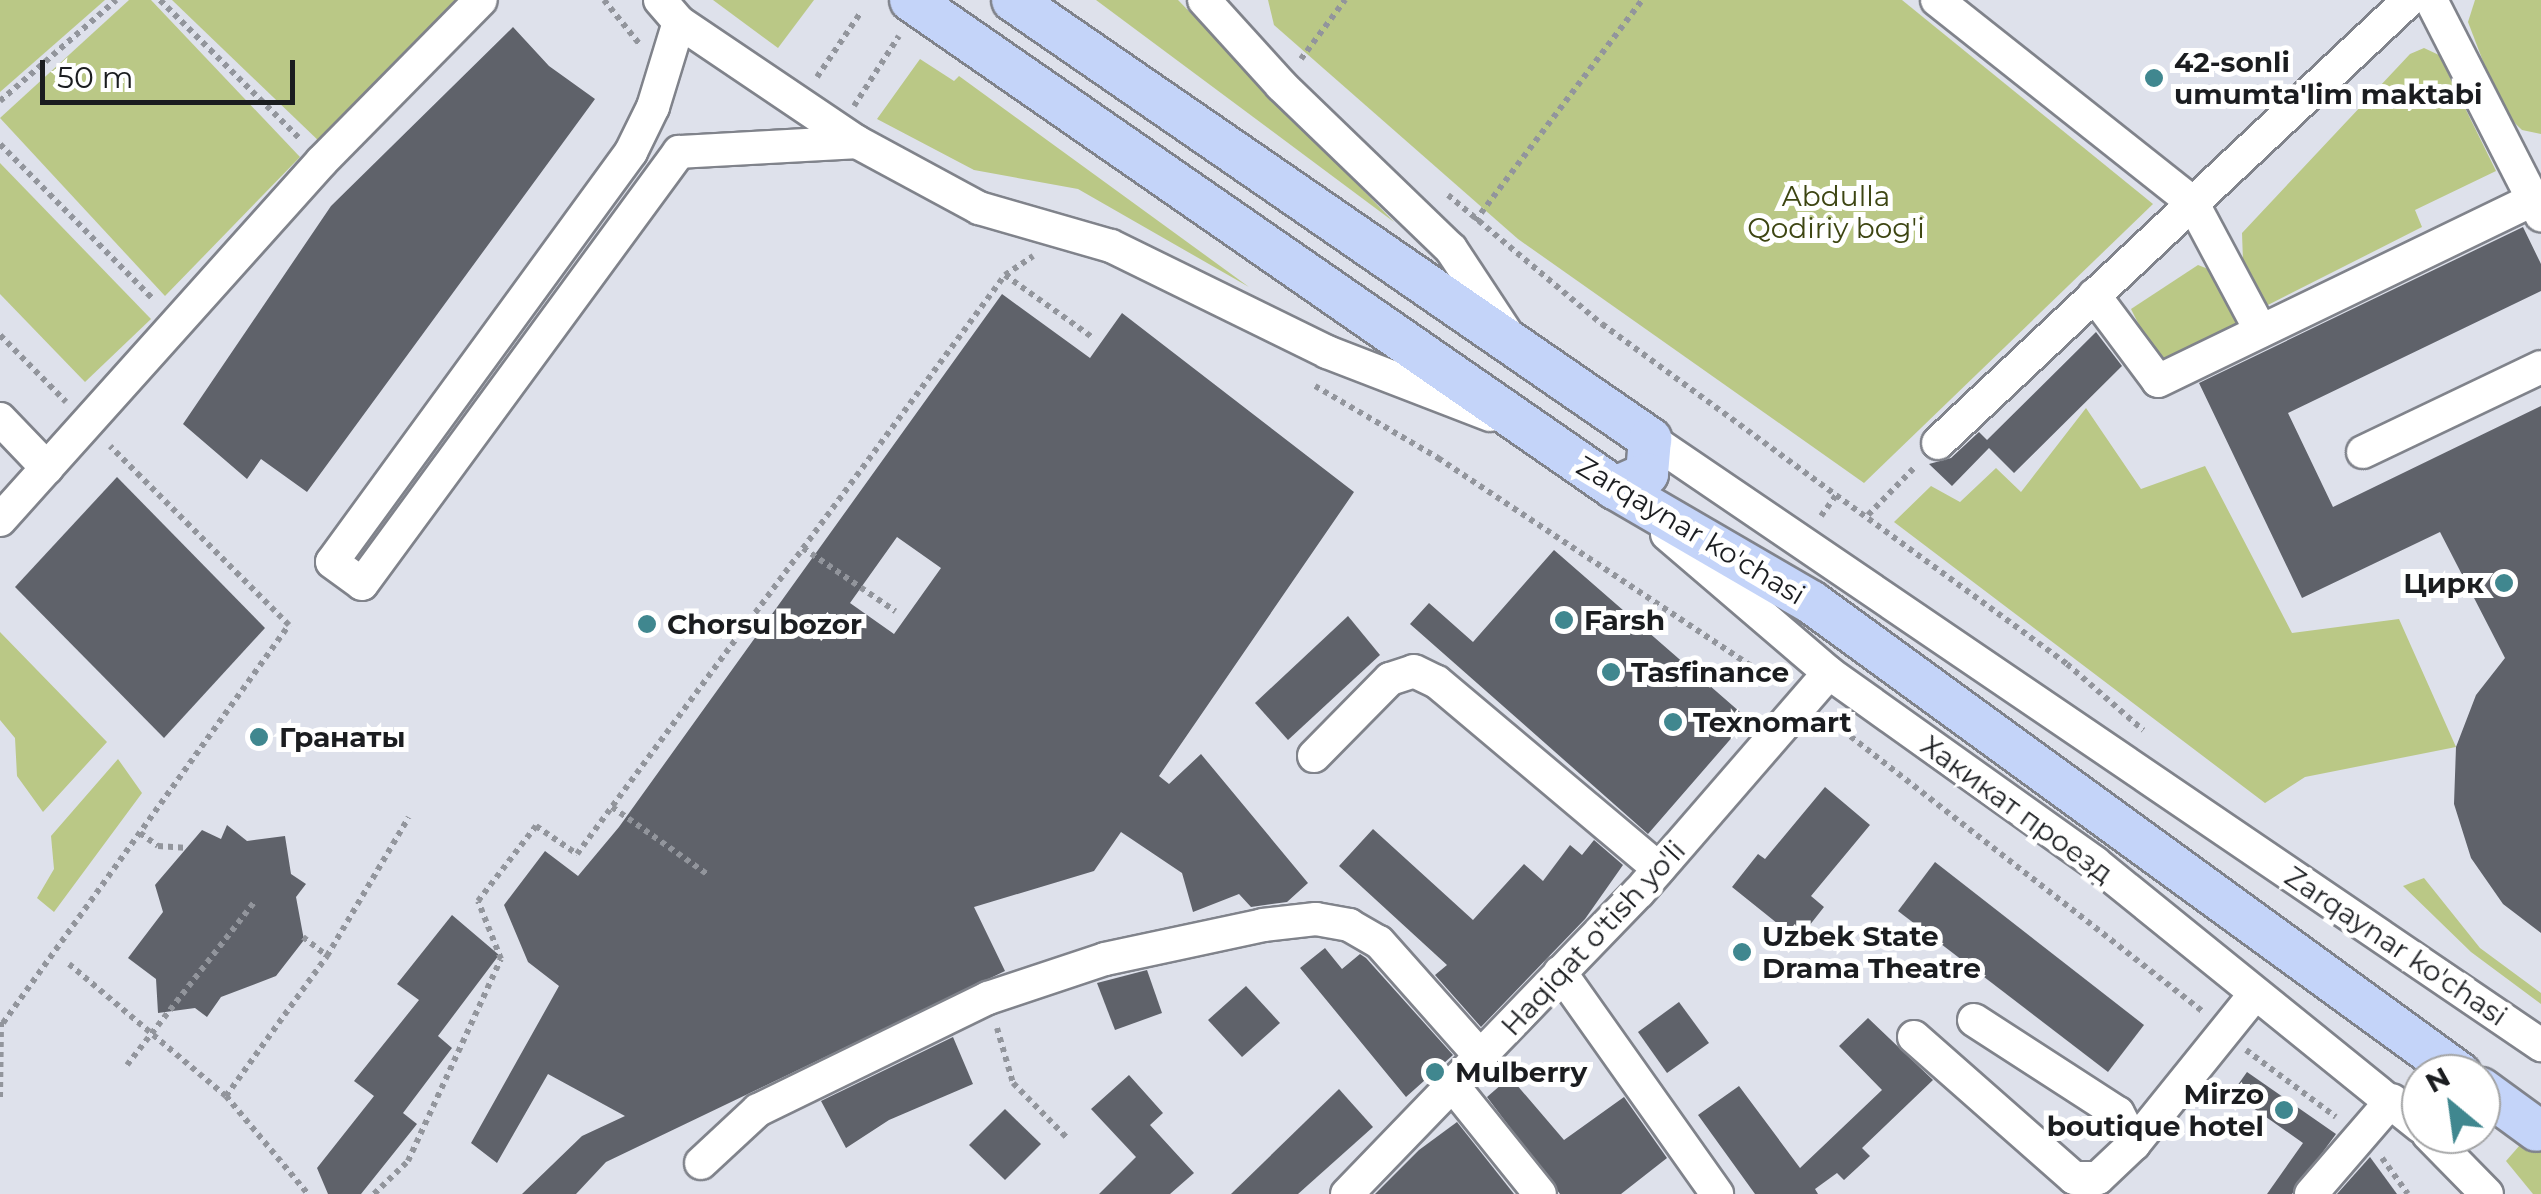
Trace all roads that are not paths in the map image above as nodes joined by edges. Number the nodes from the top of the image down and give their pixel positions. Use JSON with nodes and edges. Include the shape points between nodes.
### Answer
{"nodes":[{"id":1,"x":482,"y":0,"type":"edge"},
{"id":2,"x":1013,"y":0,"type":"edge"},
{"id":3,"x":1204,"y":0,"type":"edge"},
{"id":4,"x":1937,"y":0,"type":"edge"},
{"id":5,"x":2431,"y":0,"type":"edge"},
{"id":6,"x":2393,"y":5,"type":"edge"},
{"id":7,"x":669,"y":11,"type":"edge"},
{"id":8,"x":905,"y":18,"type":"edge"},
{"id":9,"x":848,"y":136,"type":"junction"},
{"id":10,"x":626,"y":158,"type":"junction"},
{"id":11,"x":657,"y":181,"type":"junction"},
{"id":12,"x":2192,"y":202,"type":"junction"},
{"id":13,"x":2538,"y":203,"type":"edge"},
{"id":14,"x":2094,"y":295,"type":"junction"},
{"id":15,"x":2261,"y":331,"type":"junction"},
{"id":16,"x":1513,"y":344,"type":"junction"},
{"id":17,"x":2541,"y":367,"type":"edge"},
{"id":18,"x":0,"y":420,"type":"edge"},
{"id":19,"x":1535,"y":433,"type":"junction"},
{"id":20,"x":1650,"y":439,"type":"junction"},
{"id":21,"x":1938,"y":443,"type":"road end"},
{"id":22,"x":2363,"y":452,"type":"dead end"},
{"id":23,"x":46,"y":468,"type":"junction"},
{"id":24,"x":1615,"y":488,"type":"junction"},
{"id":25,"x":0,"y":520,"type":"edge"},
{"id":26,"x":1828,"y":673,"type":"junction"},
{"id":27,"x":1314,"y":756,"type":"dead end"},
{"id":28,"x":1659,"y":870,"type":"junction"},
{"id":29,"x":1560,"y":972,"type":"junction"},
{"id":30,"x":2255,"y":994,"type":"junction"},
{"id":31,"x":1974,"y":1020,"type":"dead end"},
{"id":32,"x":1914,"y":1036,"type":"dead end"},
{"id":33,"x":2541,"y":1045,"type":"edge"},
{"id":34,"x":2433,"y":1054,"type":"edge"},
{"id":35,"x":1482,"y":1057,"type":"junction"},
{"id":36,"x":1454,"y":1087,"type":"junction"},
{"id":37,"x":2392,"y":1100,"type":"junction"},
{"id":38,"x":2501,"y":1104,"type":"edge"},
{"id":39,"x":2401,"y":1109,"type":"edge"},
{"id":40,"x":2537,"y":1130,"type":"dead end"},
{"id":41,"x":2134,"y":1144,"type":"junction"},
{"id":42,"x":2448,"y":1154,"type":"edge"},
{"id":43,"x":700,"y":1163,"type":"dead end"},
{"id":44,"x":1347,"y":1194,"type":"edge"},
{"id":45,"x":1540,"y":1194,"type":"edge"},
{"id":46,"x":1717,"y":1194,"type":"edge"},
{"id":47,"x":2310,"y":1194,"type":"edge"},
{"id":48,"x":2487,"y":1194,"type":"edge"}],
"edges":[{"from":1,"to":23,"type":"street","via":[[322,161]]},
{"from":2,"to":16,"type":"main road","name":"Zarqaynar ko'chasi"},
{"from":3,"to":16,"type":"street","via":[[1281,85],[1452,249]]},
{"from":4,"to":12,"type":"street"},
{"from":5,"to":13,"type":"street"},
{"from":6,"to":12,"type":"street"},
{"from":7,"to":9,"type":"street"},
{"from":7,"to":10,"type":"street","via":[[664,73]]},
{"from":8,"to":19,"type":"main road","name":"Zarqaynar ko'chasi"},
{"from":9,"to":11,"type":"street","via":[[679,152]]},
{"from":9,"to":19,"type":"street","via":[[979,208],[1112,246],[1327,352]]},
{"from":10,"to":11,"type":"street"},
{"from":10,"to":11,"type":"street","via":[[332,562],[362,584]]},
{"from":12,"to":14,"type":"street"},
{"from":12,"to":15,"type":"street"},
{"from":13,"to":15,"type":"street"},
{"from":14,"to":15,"type":"street","via":[[2158,381]]},
{"from":14,"to":21,"type":"street"},
{"from":16,"to":20,"type":"main road","name":"Zarqaynar ko'chasi"},
{"from":17,"to":22,"type":"street"},
{"from":18,"to":23,"type":"street"},
{"from":19,"to":24,"type":"main road","name":"Zarqaynar ko'chasi"},
{"from":20,"to":24,"type":"main road","via":[[1647,474]]},
{"from":20,"to":33,"type":"street","name":"Zarqaynar ko'chasi"},
{"from":23,"to":25,"type":"street"},
{"from":24,"to":26,"type":"street","name":"Хакикат проезд"},
{"from":24,"to":34,"type":"main road","name":"Zarqaynar ko'chasi","via":[[1812,602]]},
{"from":26,"to":28,"type":"street","name":"Haqiqat o'tish yo'li"},
{"from":26,"to":30,"type":"street","name":"Хакикат проезд","via":[[2095,863]]},
{"from":27,"to":28,"type":"street","via":[[1390,678],[1414,671],[1437,682]]},
{"from":28,"to":29,"type":"street","name":"Haqiqat o'tish yo'li"},
{"from":29,"to":35,"type":"street","name":"Haqiqat o'tish yo'li"},
{"from":29,"to":46,"type":"street"},
{"from":30,"to":37,"type":"street","name":"Хакикат проезд"},
{"from":30,"to":41,"type":"street"},
{"from":31,"to":41,"type":"street","via":[[2118,1113]]},
{"from":32,"to":41,"type":"street","via":[[2074,1178],[2098,1178]]},
{"from":35,"to":36,"type":"street","name":"Haqiqat o'tish yo'li"},
{"from":35,"to":43,"type":"street","via":[[1379,942],[1349,925],[1316,919],[1105,959],[988,998],[758,1110]]},
{"from":36,"to":44,"type":"street","name":"Haqiqat o'tish yo'li"},
{"from":36,"to":45,"type":"street"},
{"from":37,"to":39,"type":"street","name":"Хакикат проезд"},
{"from":37,"to":47,"type":"street"},
{"from":38,"to":40,"type":"main road"},
{"from":42,"to":48,"type":"street"}]}
